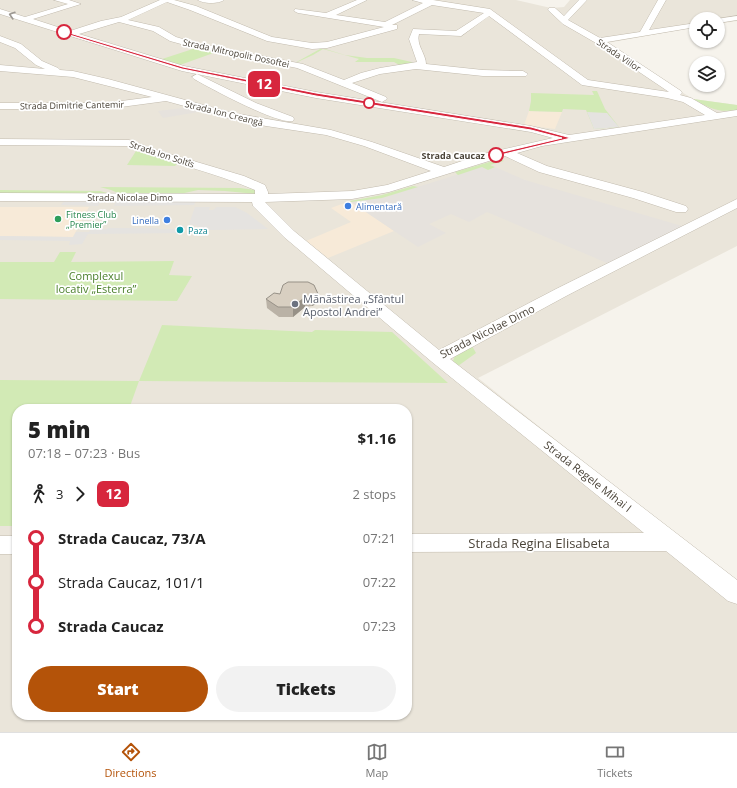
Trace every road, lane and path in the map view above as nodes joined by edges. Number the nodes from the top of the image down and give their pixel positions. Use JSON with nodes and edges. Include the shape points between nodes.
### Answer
{"nodes":[{"id":1,"x":58,"y":0,"type":"edge"},
{"id":2,"x":187,"y":0,"type":"edge"},
{"id":3,"x":202,"y":0,"type":"edge"},
{"id":4,"x":220,"y":0,"type":"edge"},
{"id":5,"x":363,"y":0,"type":"edge"},
{"id":6,"x":416,"y":0,"type":"edge"},
{"id":7,"x":583,"y":0,"type":"edge"},
{"id":8,"x":662,"y":0,"type":"edge"},
{"id":9,"x":169,"y":1,"type":"edge"},
{"id":10,"x":432,"y":2,"type":"junction"},
{"id":11,"x":552,"y":10,"type":"dead end"},
{"id":12,"x":0,"y":11,"type":"edge"},
{"id":13,"x":298,"y":11,"type":"dead end"},
{"id":14,"x":490,"y":13,"type":"junction"},
{"id":15,"x":326,"y":16,"type":"junction"},
{"id":16,"x":737,"y":18,"type":"edge"},
{"id":17,"x":26,"y":19,"type":"junction"},
{"id":18,"x":120,"y":20,"type":"junction"},
{"id":19,"x":564,"y":20,"type":"junction"},
{"id":20,"x":725,"y":20,"type":"edge"},
{"id":21,"x":689,"y":26,"type":"edge"},
{"id":22,"x":397,"y":27,"type":"junction"},
{"id":23,"x":418,"y":30,"type":"junction"},
{"id":24,"x":70,"y":34,"type":"junction"},
{"id":25,"x":643,"y":34,"type":"junction"},
{"id":26,"x":0,"y":39,"type":"edge"},
{"id":27,"x":599,"y":41,"type":"junction"},
{"id":28,"x":416,"y":66,"type":"junction"},
{"id":29,"x":0,"y":68,"type":"edge"},
{"id":30,"x":182,"y":68,"type":"junction"},
{"id":31,"x":73,"y":74,"type":"junction"},
{"id":32,"x":522,"y":74,"type":"dead end"},
{"id":33,"x":345,"y":83,"type":"junction"},
{"id":34,"x":167,"y":98,"type":"junction"},
{"id":35,"x":687,"y":100,"type":"junction"},
{"id":36,"x":0,"y":106,"type":"edge"},
{"id":37,"x":396,"y":108,"type":"junction"},
{"id":38,"x":734,"y":114,"type":"edge"},
{"id":39,"x":715,"y":116,"type":"junction"},
{"id":40,"x":327,"y":132,"type":"junction"},
{"id":41,"x":568,"y":138,"type":"junction"},
{"id":42,"x":0,"y":142,"type":"edge"},
{"id":43,"x":506,"y":152,"type":"junction"},
{"id":44,"x":444,"y":171,"type":"junction"},
{"id":45,"x":0,"y":198,"type":"edge"},
{"id":46,"x":259,"y":198,"type":"junction"},
{"id":47,"x":734,"y":205,"type":"edge"},
{"id":48,"x":681,"y":209,"type":"dead end"},
{"id":49,"x":438,"y":358,"type":"junction"},
{"id":50,"x":672,"y":542,"type":"junction"},
{"id":51,"x":412,"y":543,"type":"edge"},
{"id":52,"x":0,"y":545,"type":"edge"},
{"id":53,"x":12,"y":545,"type":"edge"},
{"id":54,"x":737,"y":594,"type":"edge"}],
"edges":[{"from":1,"to":17,"type":"street","via":[[77,4]]},
{"from":2,"to":9,"type":"street","name":"Strada Mitropolit Dosoftei"},
{"from":3,"to":4,"type":"street"},
{"from":5,"to":15,"type":"street"},
{"from":6,"to":10,"type":"street"},
{"from":7,"to":19,"type":"street"},
{"from":8,"to":25,"type":"street"},
{"from":9,"to":18,"type":"street","name":"Strada Mitropolit Dosoftei","via":[[166,0]]},
{"from":9,"to":22,"type":"street","name":"Strada Mitropolit Dosoftei","via":[[270,39],[318,47]]},
{"from":10,"to":14,"type":"street","via":[[485,10]]},
{"from":10,"to":22,"type":"street"},
{"from":11,"to":19,"type":"street","name":"Strada Viilor"},
{"from":17,"to":12,"type":"street","one_way":true},
{"from":13,"to":15,"type":"street"},
{"from":14,"to":23,"type":"street","via":[[458,34]]},
{"from":14,"to":35,"type":"street","via":[[585,83]]},
{"from":15,"to":22,"type":"street"},
{"from":16,"to":20,"type":"street"},
{"from":17,"to":24,"type":"street"},
{"from":18,"to":24,"type":"street","name":"Strada Mitropolit Dosoftei"},
{"from":18,"to":33,"type":"street","name":"Strada Mitropolit Dosoftei","via":[[154,28],[173,39],[195,45],[300,66]]},
{"from":19,"to":27,"type":"street","name":"Strada Viilor"},
{"from":21,"to":25,"type":"street"},
{"from":22,"to":23,"type":"street"},
{"from":23,"to":28,"type":"street","via":[[414,36],[417,53],[422,62]]},
{"from":24,"to":30,"type":"street"},
{"from":25,"to":27,"type":"street"},
{"from":26,"to":31,"type":"street","via":[[18,46],[46,66]]},
{"from":27,"to":35,"type":"street","name":"Strada Viilor"},
{"from":28,"to":32,"type":"street"},
{"from":28,"to":33,"type":"street","via":[[372,73]]},
{"from":29,"to":31,"type":"street","name":"Strada Ion Creangă"},
{"from":30,"to":37,"type":"street"},
{"from":30,"to":40,"type":"street","via":[[252,105]]},
{"from":31,"to":34,"type":"street","name":"Strada Ion Creangă"},
{"from":33,"to":37,"type":"street","name":"Strada Mitropolit Dosoftei"},
{"from":34,"to":36,"type":"street","name":"Strada Dimitrie Cantemir","via":[[122,106]]},
{"from":34,"to":40,"type":"street","name":"Strada Ion Creangă","via":[[252,120]]},
{"from":35,"to":39,"type":"street"},
{"from":37,"to":41,"type":"street","via":[[531,129]]},
{"from":38,"to":39,"type":"street"},
{"from":39,"to":41,"type":"street"},
{"from":40,"to":44,"type":"street","name":"Strada Ion Creangă"},
{"from":41,"to":43,"type":"street","name":"Strada Nicolae Dimo"},
{"from":42,"to":46,"type":"street","name":"Strada Ion Soltîs","via":[[129,143],[252,184],[260,188],[262,192]]},
{"from":43,"to":44,"type":"street","name":"Strada Nicolae Dimo"},
{"from":43,"to":48,"type":"street","via":[[543,169]]},
{"from":44,"to":46,"type":"street","name":"Strada Nicolae Dimo","via":[[389,188],[352,195]]},
{"from":45,"to":46,"type":"street","name":"Strada Nicolae Dimo"},
{"from":46,"to":49,"type":"street","name":"Strada Nicolae Dimo","via":[[258,203],[262,208],[289,234]]},
{"from":47,"to":49,"type":"street","name":"Strada Nicolae Dimo"},
{"from":49,"to":50,"type":"street","name":"Strada Regele Mihai I"},
{"from":50,"to":51,"type":"street","name":"Strada Regina Elisabeta"},
{"from":50,"to":54,"type":"street","name":"Strada Regele Mihai I"},
{"from":52,"to":53,"type":"street"}]}
